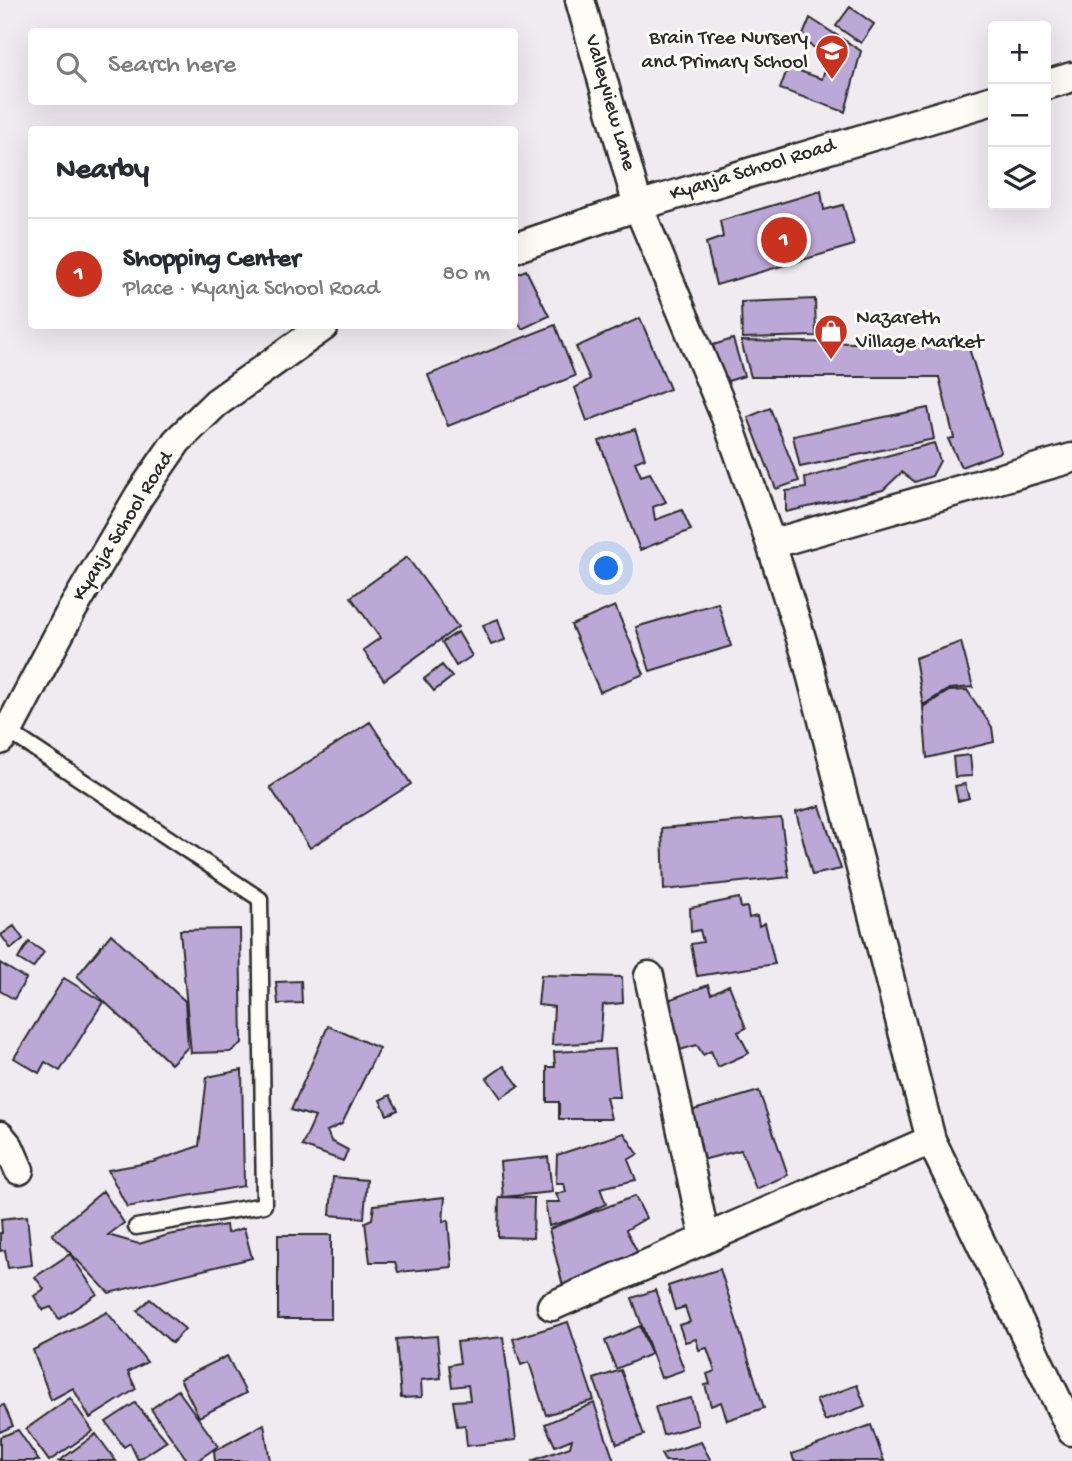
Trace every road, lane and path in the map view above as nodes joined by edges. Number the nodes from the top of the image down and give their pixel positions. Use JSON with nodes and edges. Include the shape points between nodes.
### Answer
{"nodes":[{"id":1,"x":580,"y":0,"type":"edge"},
{"id":2,"x":1072,"y":77,"type":"edge"},
{"id":3,"x":1049,"y":84,"type":"edge"},
{"id":4,"x":988,"y":101,"type":"edge"},
{"id":5,"x":638,"y":206,"type":"junction"},
{"id":6,"x":518,"y":247,"type":"edge"},
{"id":7,"x":320,"y":329,"type":"edge"},
{"id":8,"x":1072,"y":458,"type":"edge"},
{"id":9,"x":771,"y":544,"type":"junction"},
{"id":10,"x":4,"y":735,"type":"edge"},
{"id":11,"x":649,"y":976,"type":"dead end"},
{"id":12,"x":0,"y":1136,"type":"edge"},
{"id":13,"x":931,"y":1140,"type":"junction"},
{"id":14,"x":19,"y":1170,"type":"dead end"},
{"id":15,"x":136,"y":1227,"type":"dead end"},
{"id":16,"x":705,"y":1239,"type":"junction"},
{"id":17,"x":552,"y":1306,"type":"dead end"},
{"id":18,"x":1072,"y":1431,"type":"edge"}],
"edges":[{"from":1,"to":5,"type":"street","name":"Valleyview Lane"},
{"from":2,"to":3,"type":"street"},
{"from":4,"to":5,"type":"street","name":"Kyanja School Road"},
{"from":5,"to":6,"type":"street","name":"Kyanja School Road"},
{"from":5,"to":9,"type":"street","name":"Valleyview Lane","via":[[727,420]]},
{"from":7,"to":10,"type":"street","name":"Kyanja School Road","via":[[216,403],[177,441],[139,496]]},
{"from":8,"to":9,"type":"street"},
{"from":9,"to":13,"type":"street","name":"Valleyview Lane","via":[[806,654]]},
{"from":10,"to":15,"type":"lane","via":[[260,900],[264,1205]]},
{"from":11,"to":16,"type":"street"},
{"from":12,"to":14,"type":"street"},
{"from":13,"to":16,"type":"street"},
{"from":13,"to":18,"type":"street","name":"Valleyview Lane"},
{"from":16,"to":17,"type":"street"}]}
